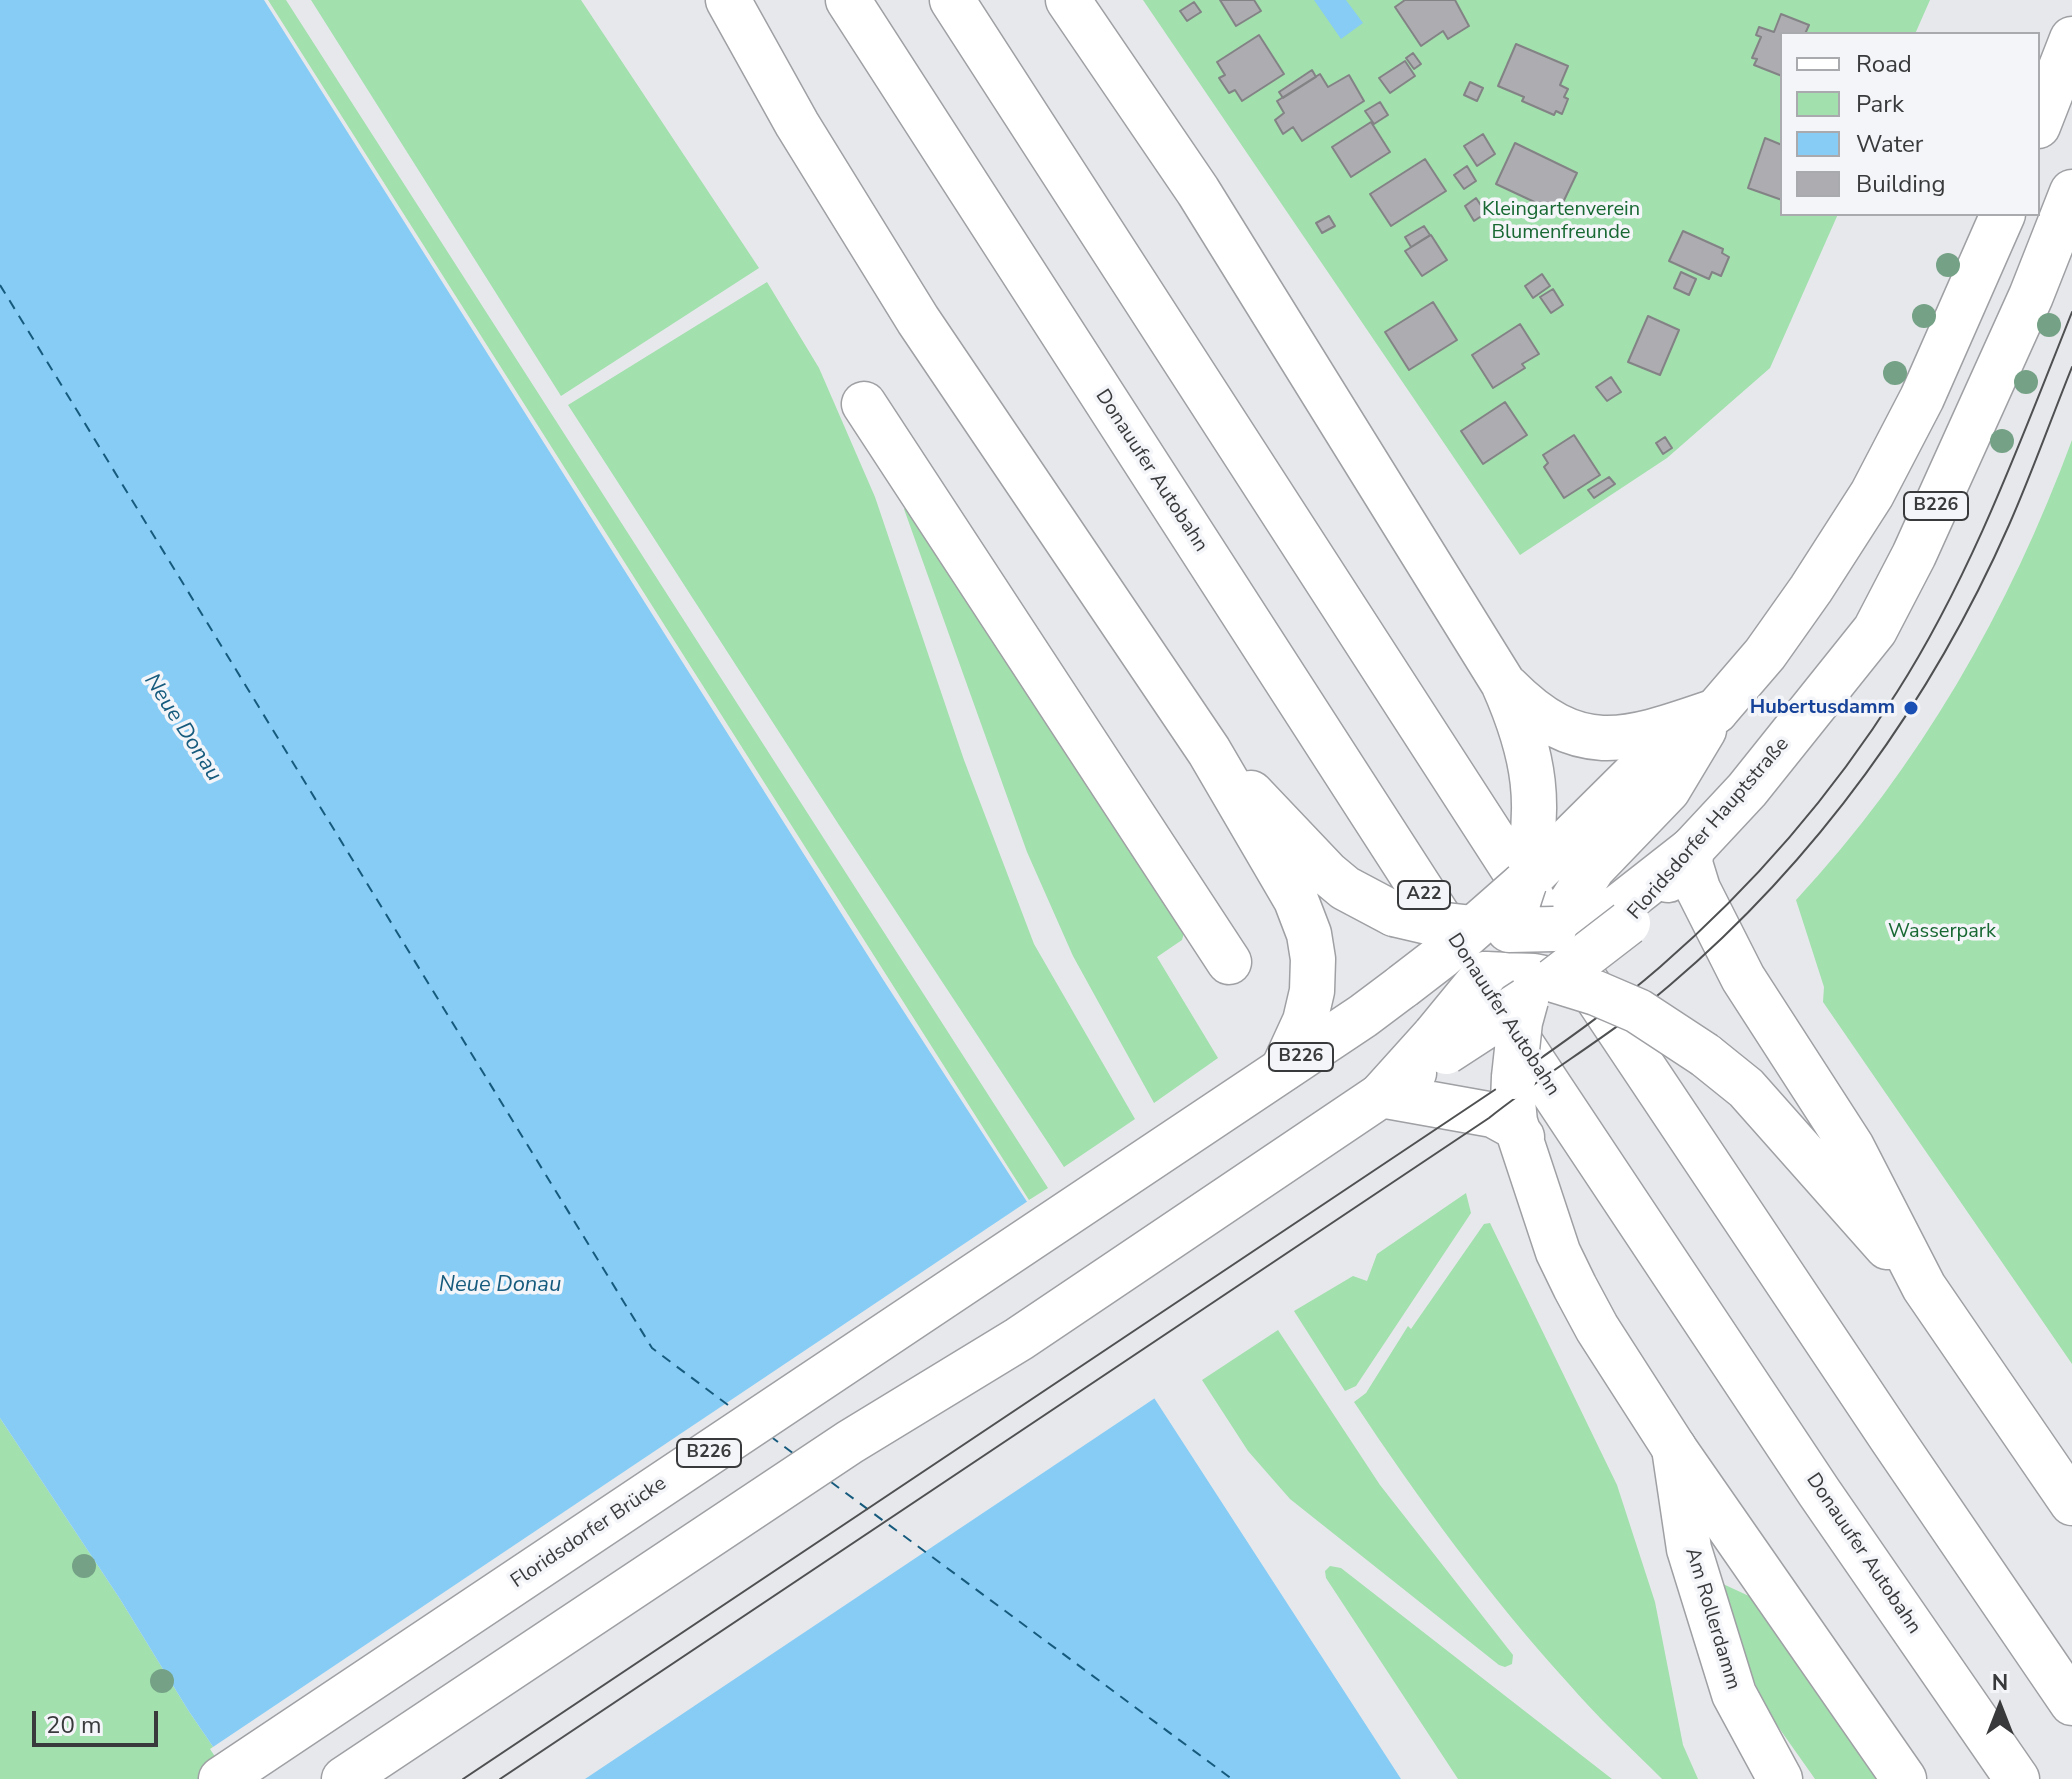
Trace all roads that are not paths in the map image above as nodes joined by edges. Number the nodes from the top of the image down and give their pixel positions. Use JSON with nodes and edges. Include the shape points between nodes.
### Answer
{"nodes":[{"id":1,"x":728,"y":0,"type":"edge"},
{"id":2,"x":848,"y":0,"type":"edge"},
{"id":3,"x":952,"y":0,"type":"edge"},
{"id":4,"x":1068,"y":0,"type":"edge"},
{"id":5,"x":2072,"y":39,"type":"edge"},
{"id":6,"x":2040,"y":121,"type":"edge"},
{"id":7,"x":2072,"y":192,"type":"edge"},
{"id":8,"x":2002,"y":216,"type":"edge"},
{"id":9,"x":864,"y":404,"type":"dead end"},
{"id":10,"x":1503,"y":683,"type":"junction"},
{"id":11,"x":1716,"y":711,"type":"junction"},
{"id":12,"x":1209,"y":751,"type":"junction"},
{"id":13,"x":1692,"y":849,"type":"junction"},
{"id":14,"x":1583,"y":852,"type":"junction"},
{"id":15,"x":1524,"y":884,"type":"junction"},
{"id":16,"x":1623,"y":915,"type":"junction"},
{"id":17,"x":1491,"y":929,"type":"junction"},
{"id":18,"x":1554,"y":929,"type":"junction"},
{"id":19,"x":1229,"y":962,"type":"dead end"},
{"id":20,"x":1485,"y":974,"type":"junction"},
{"id":21,"x":1538,"y":985,"type":"junction"},
{"id":22,"x":1406,"y":990,"type":"junction"},
{"id":23,"x":1441,"y":1044,"type":"junction"},
{"id":24,"x":1283,"y":1069,"type":"junction"},
{"id":25,"x":1381,"y":1095,"type":"junction"},
{"id":26,"x":1527,"y":1154,"type":"junction"},
{"id":27,"x":1924,"y":1287,"type":"junction"},
{"id":28,"x":1674,"y":1448,"type":"junction"},
{"id":29,"x":2072,"y":1503,"type":"edge"},
{"id":30,"x":2072,"y":1703,"type":"edge"},
{"id":31,"x":221,"y":1779,"type":"edge"},
{"id":32,"x":344,"y":1779,"type":"edge"},
{"id":33,"x":1780,"y":1779,"type":"edge"},
{"id":34,"x":1904,"y":1779,"type":"edge"},
{"id":35,"x":2017,"y":1779,"type":"edge"}],
"edges":[{"from":1,"to":12,"type":"main road","via":[[918,320]]},
{"from":2,"to":35,"type":"main road","name":"Donauufer Autobahn","number":"A22","via":[[1495,1004]]},
{"from":3,"to":30,"type":"main road","via":[[1567,953]]},
{"from":4,"to":10,"type":"main road","via":[[1198,191]]},
{"from":5,"to":6,"type":"main road"},
{"from":7,"to":13,"type":"main road","name":"Floridsdorfer Hauptstraße","number":"B226","via":[[2031,296],[1875,630],[1747,790]]},
{"from":8,"to":11,"type":"main road","number":"B226","via":[[1935,370],[1872,494],[1765,654]]},
{"from":9,"to":19,"type":"main road"},
{"from":10,"to":11,"type":"main road","via":[[1544,721],[1582,735],[1627,738]]},
{"from":10,"to":15,"type":"main road","via":[[1526,739],[1536,799]]},
{"from":11,"to":14,"type":"main road","via":[[1668,790]]},
{"from":12,"to":17,"type":"main road","bridge":true,"via":[[1345,888],[1394,914]]},
{"from":12,"to":24,"type":"main road","via":[[1296,900],[1309,934],[1312,991]]},
{"from":13,"to":16,"type":"main road","name":"Floridsdorfer Hauptstraße","number":"B226","via":[[1657,895]]},
{"from":13,"to":27,"type":"main road","via":[[1690,863],[1698,889],[1721,938],[1852,1147]]},
{"from":14,"to":15,"type":"main road"},
{"from":14,"to":18,"type":"main road"},
{"from":15,"to":17,"type":"main road","bridge":true},
{"from":16,"to":18,"type":"main road"},
{"from":16,"to":21,"type":"main road","name":"Floridsdorfer Hauptstraße","number":"B226","bridge":true},
{"from":17,"to":18,"type":"main road","bridge":true},
{"from":17,"to":20,"type":"main road"},
{"from":17,"to":22,"type":"main road","bridge":true},
{"from":18,"to":21,"type":"main road"},
{"from":20,"to":21,"type":"main road"},
{"from":20,"to":22,"type":"main road"},
{"from":20,"to":23,"type":"main road","bridge":true},
{"from":21,"to":23,"type":"main road","name":"Floridsdorfer Hauptstraße","number":"B226","bridge":true},
{"from":21,"to":26,"type":"main road","bridge":true,"via":[[1516,1048],[1515,1122]]},
{"from":21,"to":27,"type":"main road","bridge":true,"via":[[1596,993],[1638,1011],[1705,1055],[1767,1110]]},
{"from":22,"to":24,"type":"main road","number":"B226"},
{"from":23,"to":25,"type":"main road"},
{"from":24,"to":31,"type":"main road","name":"Floridsdorfer Brücke","number":"B226"},
{"from":25,"to":26,"type":"main road","via":[[1506,1121]]},
{"from":25,"to":32,"type":"main road","via":[[1019,1339],[837,1451]]},
{"from":26,"to":28,"type":"main road","via":[[1558,1252],[1575,1287]]},
{"from":27,"to":29,"type":"main road"},
{"from":28,"to":33,"type":"main road","name":"Am Rollerdamm","via":[[1689,1549],[1734,1694]]},
{"from":28,"to":34,"type":"main road"}]}
